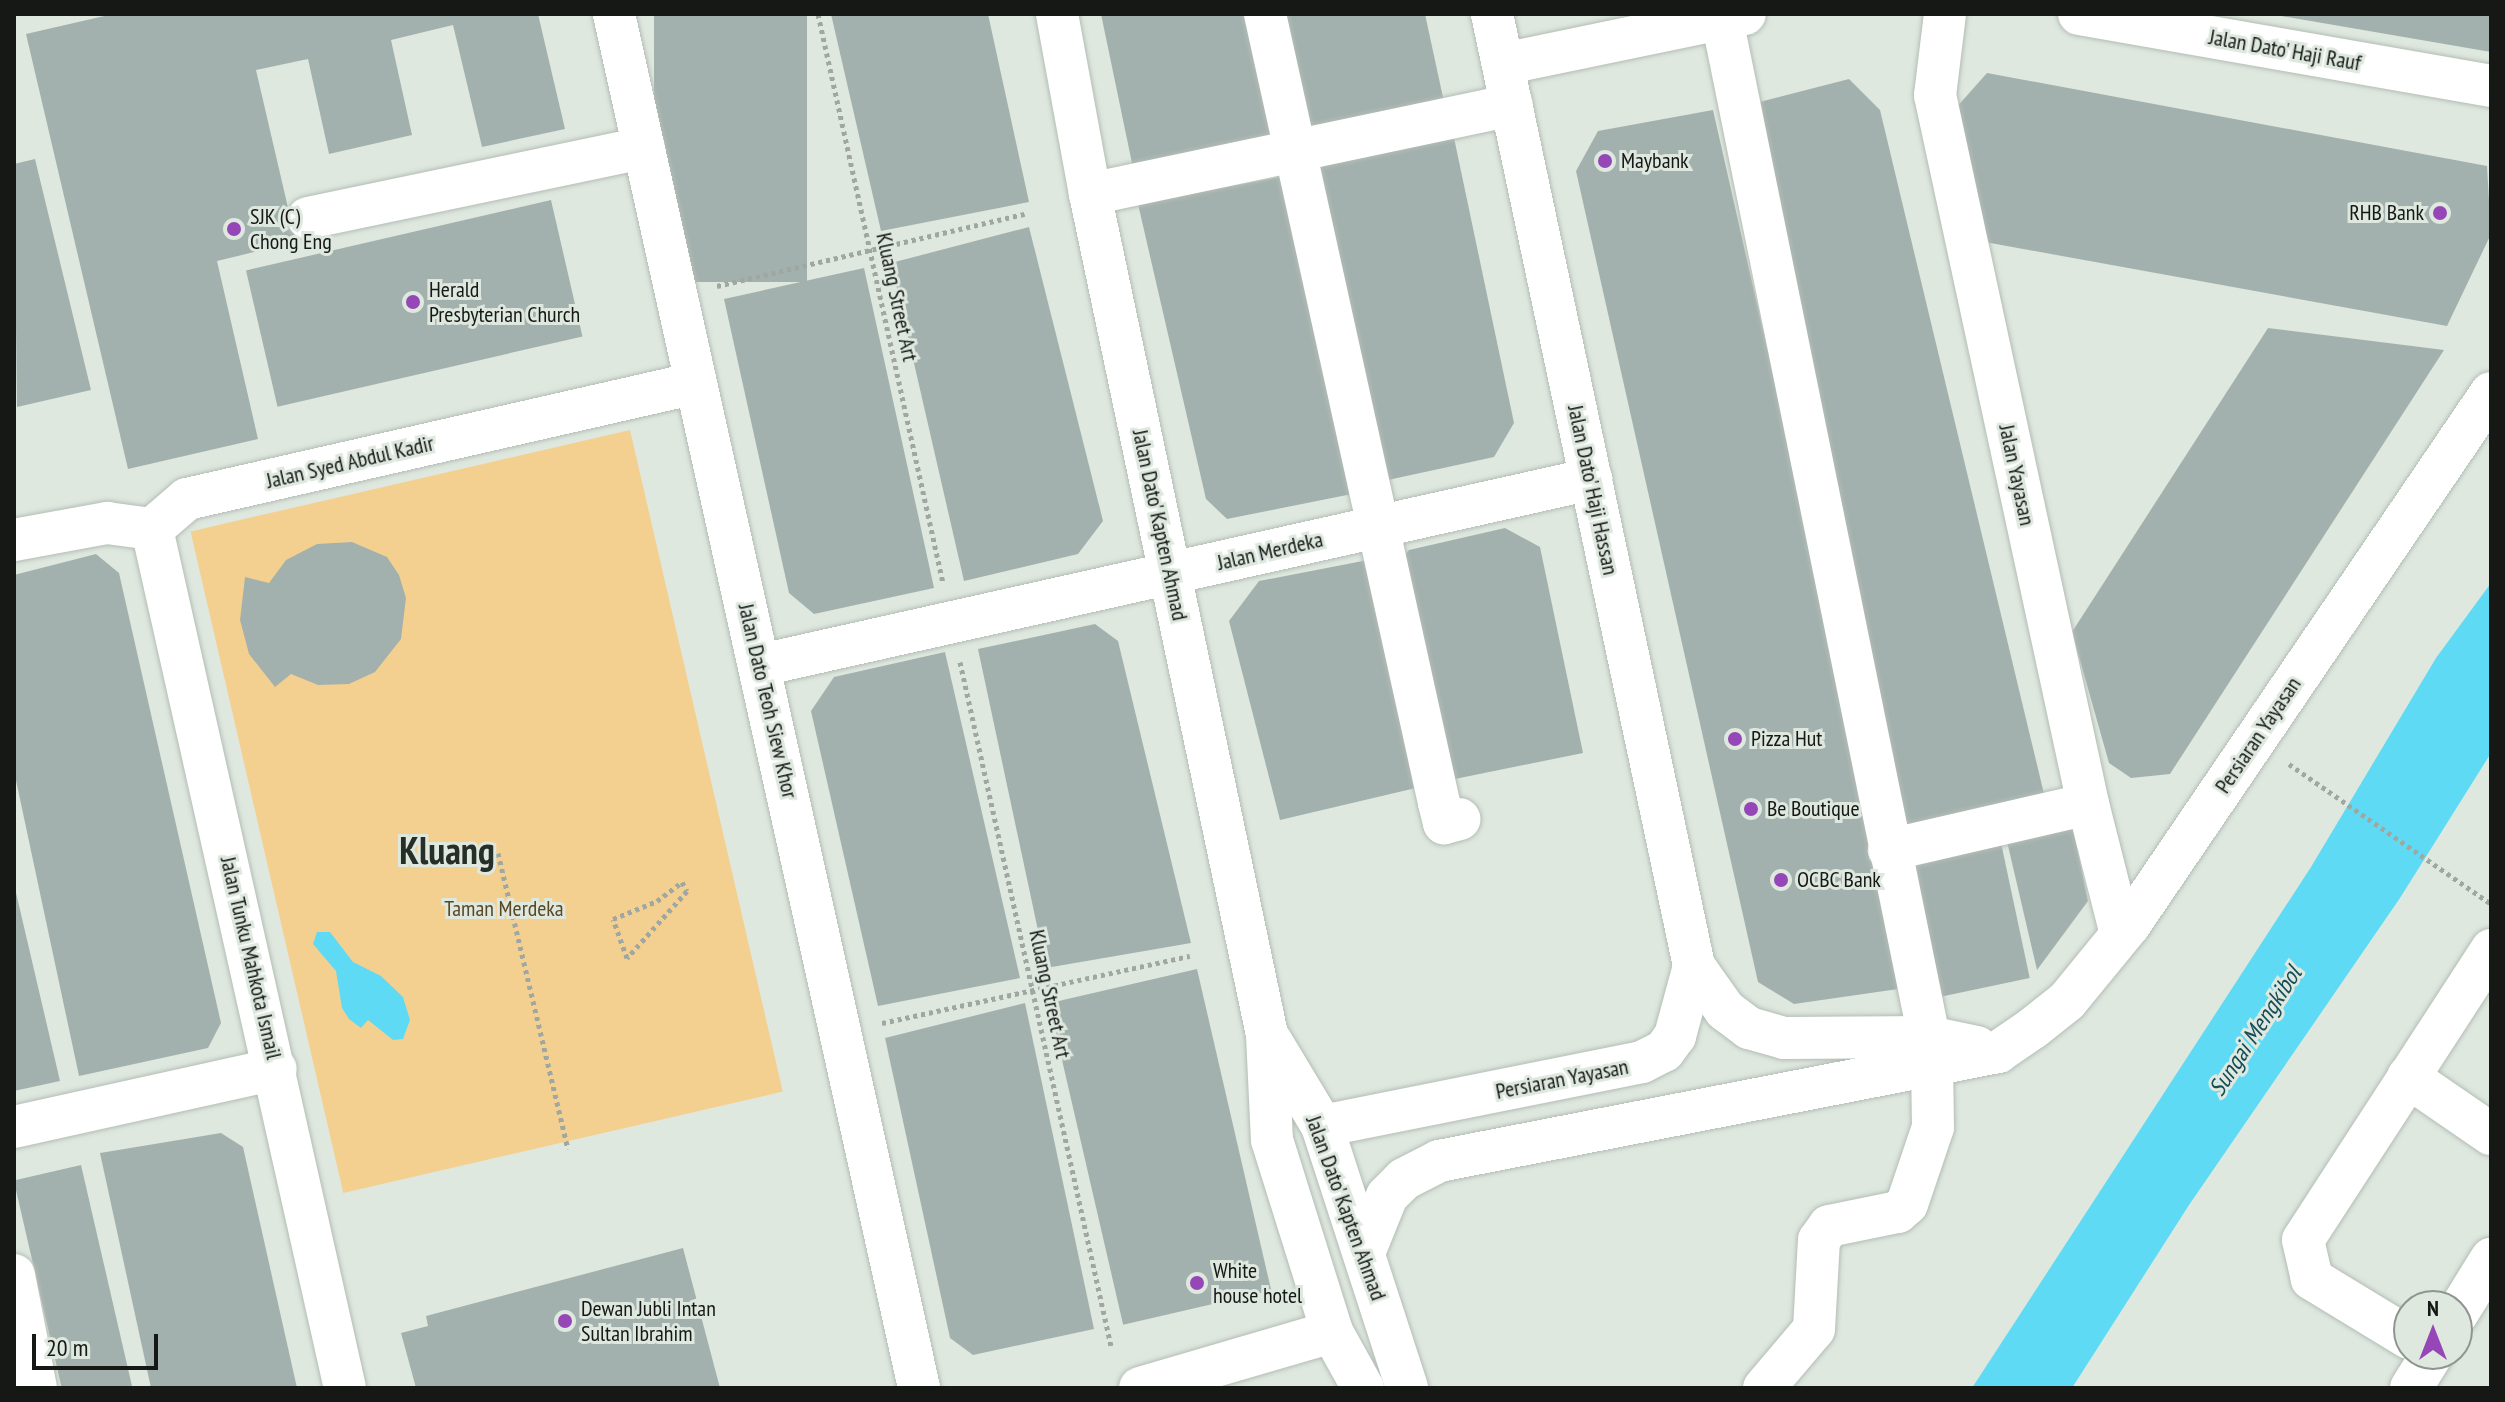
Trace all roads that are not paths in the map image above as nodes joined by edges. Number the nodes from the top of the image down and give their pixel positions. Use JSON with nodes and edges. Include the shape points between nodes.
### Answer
{"nodes":[{"id":1,"x":614,"y":14,"type":"edge"},
{"id":2,"x":1057,"y":14,"type":"edge"},
{"id":3,"x":1265,"y":14,"type":"edge"},
{"id":4,"x":1492,"y":14,"type":"edge"},
{"id":5,"x":1945,"y":14,"type":"edge"},
{"id":6,"x":2081,"y":14,"type":"edge"},
{"id":7,"x":1734,"y":16,"type":"edge"},
{"id":8,"x":1503,"y":64,"type":"junction"},
{"id":9,"x":2491,"y":86,"type":"edge"},
{"id":10,"x":1512,"y":105,"type":"junction"},
{"id":11,"x":644,"y":148,"type":"junction"},
{"id":12,"x":1296,"y":154,"type":"junction"},
{"id":13,"x":1090,"y":194,"type":"junction"},
{"id":14,"x":308,"y":218,"type":"dead end"},
{"id":15,"x":696,"y":383,"type":"junction"},
{"id":16,"x":2491,"y":393,"type":"edge"},
{"id":17,"x":1591,"y":479,"type":"junction"},
{"id":18,"x":1380,"y":526,"type":"junction"},
{"id":19,"x":152,"y":529,"type":"junction"},
{"id":20,"x":14,"y":540,"type":"edge"},
{"id":21,"x":1171,"y":574,"type":"junction"},
{"id":22,"x":761,"y":665,"type":"junction"},
{"id":23,"x":2088,"y":804,"type":"junction"},
{"id":24,"x":1460,"y":819,"type":"dead end"},
{"id":25,"x":1889,"y":850,"type":"junction"},
{"id":26,"x":2121,"y":934,"type":"junction"},
{"id":27,"x":2491,"y":950,"type":"edge"},
{"id":28,"x":1694,"y":966,"type":"junction"},
{"id":29,"x":1267,"y":1035,"type":"junction"},
{"id":30,"x":1931,"y":1051,"type":"junction"},
{"id":31,"x":276,"y":1069,"type":"junction"},
{"id":32,"x":2408,"y":1077,"type":"junction"},
{"id":33,"x":1322,"y":1126,"type":"junction"},
{"id":34,"x":14,"y":1127,"type":"edge"},
{"id":35,"x":2491,"y":1134,"type":"edge"},
{"id":36,"x":1364,"y":1253,"type":"junction"},
{"id":37,"x":2491,"y":1259,"type":"edge"},
{"id":38,"x":14,"y":1275,"type":"edge"},
{"id":39,"x":2472,"y":1290,"type":"edge"},
{"id":40,"x":2393,"y":1328,"type":"edge"},
{"id":41,"x":1332,"y":1332,"type":"junction"},
{"id":42,"x":2422,"y":1370,"type":"edge"},
{"id":43,"x":36,"y":1388,"type":"edge"},
{"id":44,"x":345,"y":1388,"type":"edge"},
{"id":45,"x":919,"y":1388,"type":"edge"},
{"id":46,"x":1140,"y":1388,"type":"edge"},
{"id":47,"x":1363,"y":1388,"type":"edge"},
{"id":48,"x":1407,"y":1388,"type":"edge"},
{"id":49,"x":1764,"y":1388,"type":"edge"},
{"id":50,"x":2411,"y":1388,"type":"edge"}],
"edges":[{"from":1,"to":11,"type":"street","name":"Jalan Dato Teoh Siew Khor"},
{"from":2,"to":13,"type":"street","name":"Jalan Dato' Kapten Ahmad"},
{"from":3,"to":12,"type":"street"},
{"from":4,"to":8,"type":"street","name":"Jalan Dato' Haji Hassan"},
{"from":5,"to":23,"type":"street","name":"Jalan Yayasan","via":[[1935,95]]},
{"from":6,"to":9,"type":"street","name":"Jalan Dato' Haji Rauf"},
{"from":7,"to":8,"type":"street"},
{"from":7,"to":25,"type":"street"},
{"from":8,"to":10,"type":"street","name":"Jalan Dato' Haji Hassan"},
{"from":10,"to":12,"type":"street"},
{"from":10,"to":17,"type":"street","name":"Jalan Dato' Haji Hassan"},
{"from":11,"to":14,"type":"street"},
{"from":11,"to":15,"type":"street","name":"Jalan Dato Teoh Siew Khor"},
{"from":12,"to":13,"type":"street"},
{"from":12,"to":18,"type":"street"},
{"from":13,"to":21,"type":"street","name":"Jalan Dato' Kapten Ahmad"},
{"from":15,"to":19,"type":"street","name":"Jalan Syed Abdul Kadir","via":[[187,499]]},
{"from":15,"to":22,"type":"street","name":"Jalan Dato Teoh Siew Khor"},
{"from":16,"to":26,"type":"street","name":"Persiaran Yayasan"},
{"from":17,"to":18,"type":"street","name":"Jalan Merdeka"},
{"from":17,"to":28,"type":"street","name":"Jalan Dato' Haji Hassan"},
{"from":18,"to":21,"type":"street","name":"Jalan Merdeka"},
{"from":18,"to":24,"type":"street","via":[[1444,823]]},
{"from":19,"to":20,"type":"street","via":[[107,523]]},
{"from":19,"to":31,"type":"street","name":"Jalan Tunku Mahkota Ismail"},
{"from":21,"to":22,"type":"street","name":"Jalan Merdeka"},
{"from":21,"to":29,"type":"street","name":"Jalan Dato' Kapten Ahmad"},
{"from":22,"to":45,"type":"street","name":"Jalan Dato Teoh Siew Khor"},
{"from":23,"to":25,"type":"street"},
{"from":23,"to":26,"type":"street","name":"Jalan Yayasan"},
{"from":25,"to":30,"type":"street"},
{"from":26,"to":30,"type":"street","name":"Persiaran Yayasan","via":[[2067,1001],[1998,1052]]},
{"from":27,"to":32,"type":"street"},
{"from":28,"to":30,"type":"street","name":"Persiaran Yayasan","via":[[1725,1010],[1760,1031],[1784,1038]]},
{"from":28,"to":33,"type":"street","name":"Persiaran Yayasan","via":[[1675,1036],[1664,1051],[1642,1062]]},
{"from":29,"to":33,"type":"street","name":"Jalan Dato' Kapten Ahmad"},
{"from":29,"to":41,"type":"street","name":"Jalan Dato' Kapten Ahmad","via":[[1272,1140]]},
{"from":30,"to":36,"type":"street","name":"Persiaran Yayasan","via":[[1439,1161],[1404,1179],[1387,1196]]},
{"from":30,"to":49,"type":"street","via":[[1933,1127],[1907,1204],[1898,1212],[1829,1226],[1819,1240],[1814,1329]]},
{"from":31,"to":34,"type":"street"},
{"from":31,"to":44,"type":"street","name":"Jalan Tunku Mahkota Ismail"},
{"from":32,"to":35,"type":"street"},
{"from":32,"to":40,"type":"street","via":[[2303,1240],[2312,1279]]},
{"from":33,"to":36,"type":"street","name":"Jalan Dato' Kapten Ahmad"},
{"from":36,"to":48,"type":"street","name":"Jalan Dato' Kapten Ahmad"},
{"from":37,"to":39,"type":"street"},
{"from":38,"to":43,"type":"street"},
{"from":41,"to":46,"type":"street"},
{"from":41,"to":47,"type":"street","name":"Jalan Dato' Kapten Ahmad"},
{"from":42,"to":50,"type":"street"}]}
